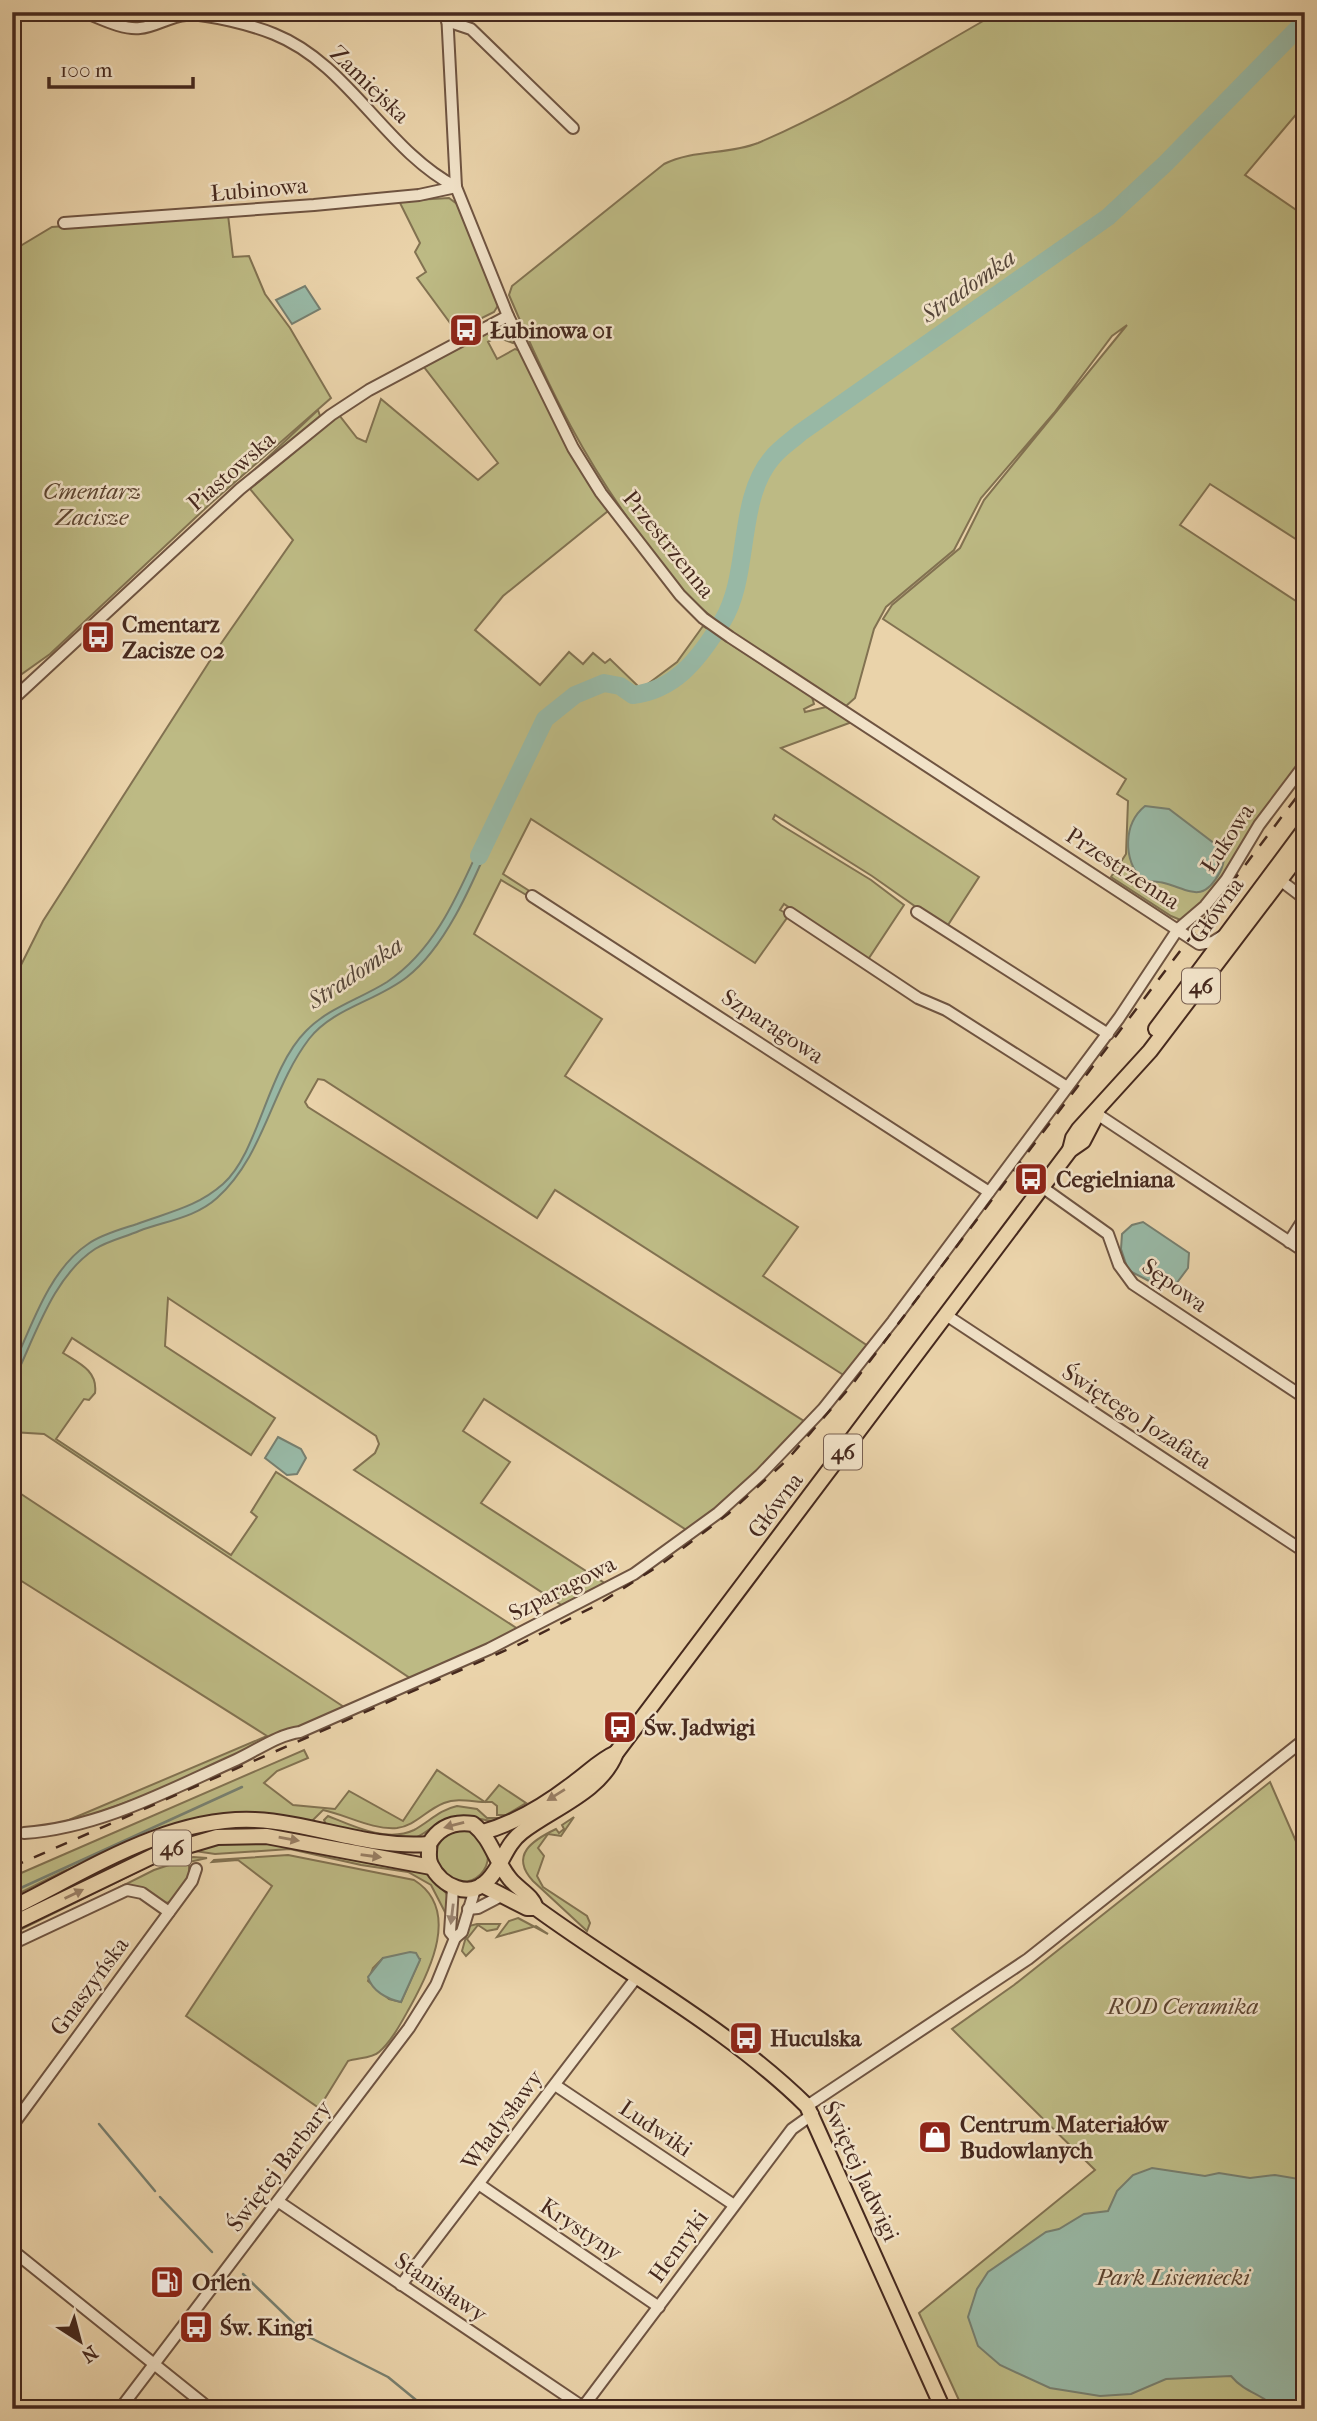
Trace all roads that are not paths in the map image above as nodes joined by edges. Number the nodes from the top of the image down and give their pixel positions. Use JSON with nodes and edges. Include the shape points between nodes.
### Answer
{"nodes":[{"id":1,"x":84,"y":12,"type":"edge"},
{"id":2,"x":447,"y":16,"type":"edge"},
{"id":3,"x":573,"y":128,"type":"dead end"},
{"id":4,"x":456,"y":187,"type":"junction"},
{"id":5,"x":64,"y":223,"type":"dead end"},
{"id":6,"x":508,"y":316,"type":"junction"},
{"id":7,"x":12,"y":699,"type":"edge"},
{"id":8,"x":1305,"y":764,"type":"edge"},
{"id":9,"x":1305,"y":829,"type":"edge"},
{"id":10,"x":1305,"y":847,"type":"edge"},
{"id":11,"x":1280,"y":880,"type":"junction"},
{"id":12,"x":533,"y":896,"type":"dead end"},
{"id":13,"x":1305,"y":899,"type":"edge"},
{"id":14,"x":917,"y":912,"type":"dead end"},
{"id":15,"x":790,"y":913,"type":"dead end"},
{"id":16,"x":1178,"y":929,"type":"junction"},
{"id":17,"x":1229,"y":932,"type":"junction"},
{"id":18,"x":1199,"y":944,"type":"junction"},
{"id":19,"x":1196,"y":975,"type":"junction"},
{"id":20,"x":1108,"y":1034,"type":"junction"},
{"id":21,"x":1067,"y":1087,"type":"junction"},
{"id":22,"x":1116,"y":1088,"type":"junction"},
{"id":23,"x":1097,"y":1114,"type":"junction"},
{"id":24,"x":1042,"y":1187,"type":"junction"},
{"id":25,"x":989,"y":1192,"type":"junction"},
{"id":26,"x":1305,"y":1217,"type":"edge"},
{"id":27,"x":1289,"y":1242,"type":"junction"},
{"id":28,"x":1305,"y":1252,"type":"edge"},
{"id":29,"x":946,"y":1315,"type":"junction"},
{"id":30,"x":1305,"y":1398,"type":"edge"},
{"id":31,"x":1305,"y":1552,"type":"edge"},
{"id":32,"x":1305,"y":1739,"type":"edge"},
{"id":33,"x":615,"y":1753,"type":"junction"},
{"id":34,"x":483,"y":1832,"type":"junction"},
{"id":35,"x":24,"y":1833,"type":"dead end"},
{"id":36,"x":429,"y":1844,"type":"junction"},
{"id":37,"x":498,"y":1863,"type":"junction"},
{"id":38,"x":431,"y":1867,"type":"junction"},
{"id":39,"x":196,"y":1869,"type":"dead end"},
{"id":40,"x":479,"y":1887,"type":"junction"},
{"id":41,"x":453,"y":1888,"type":"junction"},
{"id":42,"x":503,"y":1895,"type":"junction"},
{"id":43,"x":12,"y":1908,"type":"edge"},
{"id":44,"x":536,"y":1908,"type":"junction"},
{"id":45,"x":468,"y":1909,"type":"junction"},
{"id":46,"x":169,"y":1912,"type":"junction"},
{"id":47,"x":12,"y":1924,"type":"edge"},
{"id":48,"x":455,"y":1938,"type":"junction"},
{"id":49,"x":12,"y":1944,"type":"edge"},
{"id":50,"x":636,"y":1978,"type":"junction"},
{"id":51,"x":555,"y":2085,"type":"junction"},
{"id":52,"x":810,"y":2110,"type":"junction"},
{"id":53,"x":12,"y":2126,"type":"edge"},
{"id":54,"x":480,"y":2185,"type":"junction"},
{"id":55,"x":279,"y":2202,"type":"junction"},
{"id":56,"x":734,"y":2205,"type":"junction"},
{"id":57,"x":12,"y":2250,"type":"edge"},
{"id":58,"x":401,"y":2285,"type":"junction"},
{"id":59,"x":659,"y":2307,"type":"junction"},
{"id":60,"x":152,"y":2365,"type":"junction"},
{"id":61,"x":580,"y":2405,"type":"joint"},
{"id":62,"x":120,"y":2409,"type":"edge"},
{"id":63,"x":210,"y":2409,"type":"edge"},
{"id":64,"x":943,"y":2409,"type":"edge"}],
"edges":[{"from":1,"to":4,"type":"street","name":"Zamiejska","via":[[129,28],[141,29],[186,15],[272,33],[328,70],[430,173]]},
{"from":2,"to":3,"type":"street","name":"Przestrzenna","via":[[471,29]]},
{"from":2,"to":4,"type":"street","name":"Przestrzenna"},
{"from":4,"to":5,"type":"street","name":"Łubinowa","via":[[301,206]]},
{"from":4,"to":6,"type":"street","name":"Przestrzenna"},
{"from":6,"to":7,"type":"street","name":"Piastowska","via":[[331,415],[240,489]]},
{"from":6,"to":16,"type":"street","name":"Przestrzenna","via":[[573,448],[601,493],[658,569],[703,618]]},
{"from":8,"to":16,"type":"street","name":"Łukowa","via":[[1259,825],[1226,880]]},
{"from":9,"to":17,"type":"main road","name":"Główna","number":"46"},
{"from":10,"to":11,"type":"main road","name":"Główna","number":"46"},
{"from":11,"to":13,"type":"street"},
{"from":11,"to":22,"type":"main road","name":"Główna","number":"46","via":[[1159,1040]]},
{"from":12,"to":25,"type":"street","name":"Szparagowa"},
{"from":14,"to":20,"type":"street"},
{"from":15,"to":21,"type":"street","via":[[918,998],[946,1010]]},
{"from":16,"to":18,"type":"street","name":"Przestrzenna"},
{"from":16,"to":20,"type":"street","name":"Szparagowa"},
{"from":17,"to":18,"type":"street"},
{"from":17,"to":19,"type":"main road","name":"Główna","number":"46"},
{"from":18,"to":19,"type":"street"},
{"from":19,"to":22,"type":"main road","name":"Główna","number":"46"},
{"from":20,"to":21,"type":"street","name":"Szparagowa"},
{"from":21,"to":25,"type":"street","name":"Szparagowa"},
{"from":22,"to":23,"type":"main road","name":"Główna","number":"46"},
{"from":23,"to":24,"type":"main road","name":"Główna","number":"46","via":[[1088,1134]]},
{"from":23,"to":27,"type":"street"},
{"from":24,"to":29,"type":"main road","name":"Główna","number":"46"},
{"from":24,"to":30,"type":"street","name":"Sępowa","via":[[1108,1234],[1119,1265],[1133,1284]]},
{"from":25,"to":35,"type":"street","name":"Szparagowa","via":[[805,1429],[740,1495],[634,1574],[489,1649],[300,1732],[284,1734],[137,1804],[71,1826]]},
{"from":26,"to":27,"type":"street"},
{"from":27,"to":28,"type":"street"},
{"from":29,"to":31,"type":"street","name":"Świętego Jozafata"},
{"from":29,"to":33,"type":"main road","name":"Główna","number":"46"},
{"from":32,"to":52,"type":"street","via":[[1028,1959]]},
{"from":33,"to":34,"type":"main road","name":"Główna","number":"46","one_way":true,"via":[[554,1797],[504,1826]]},
{"from":33,"to":37,"type":"main road","name":"Główna","number":"46","via":[[611,1765],[584,1791],[515,1838]]},
{"from":34,"to":36,"type":"main road","one_way":true,"via":[[473,1824],[451,1824]]},
{"from":34,"to":37,"type":"main road"},
{"from":36,"to":38,"type":"main road"},
{"from":36,"to":43,"type":"main road","number":"46","via":[[363,1840],[273,1822],[218,1822],[146,1843]]},
{"from":37,"to":40,"type":"main road","number":"46"},
{"from":37,"to":44,"type":"main road","name":"Świętej Jadwigi","via":[[534,1900]]},
{"from":38,"to":41,"type":"main road"},
{"from":47,"to":38,"type":"main road","number":"46","one_way":true,"via":[[153,1856],[217,1837],[281,1838]]},
{"from":39,"to":46,"type":"street","name":"Gnaszyńska"},
{"from":40,"to":41,"type":"main road"},
{"from":40,"to":42,"type":"main road","name":"Świętej Jadwigi"},
{"from":40,"to":45,"type":"street","name":"Świętej Barbary"},
{"from":41,"to":48,"type":"street","name":"Świętej Barbary","one_way":true,"via":[[450,1932]]},
{"from":42,"to":44,"type":"main road","name":"Świętej Jadwigi"},
{"from":42,"to":45,"type":"street"},
{"from":44,"to":50,"type":"main road","name":"Świętej Jadwigi"},
{"from":45,"to":48,"type":"street","name":"Świętej Barbary","via":[[462,1932]]},
{"from":46,"to":49,"type":"street","via":[[142,1892],[127,1890]]},
{"from":46,"to":53,"type":"street","name":"Gnaszyńska"},
{"from":48,"to":55,"type":"street","name":"Świętej Barbary","via":[[436,1985],[409,2028]]},
{"from":50,"to":51,"type":"street","name":"Władysławy"},
{"from":50,"to":52,"type":"main road","name":"Świętej Jadwigi","via":[[743,2050]]},
{"from":51,"to":54,"type":"street","name":"Władysławy"},
{"from":51,"to":56,"type":"street","name":"Ludwiki"},
{"from":52,"to":56,"type":"street","name":"Henryki"},
{"from":52,"to":64,"type":"main road","name":"Świętej Jadwigi"},
{"from":54,"to":58,"type":"street","name":"Władysławy"},
{"from":54,"to":59,"type":"street","name":"Krystyny"},
{"from":55,"to":58,"type":"street","name":"Stanisławy"},
{"from":55,"to":60,"type":"street","name":"Świętej Barbary"},
{"from":56,"to":59,"type":"street","name":"Henryki"},
{"from":57,"to":60,"type":"street"},
{"from":58,"to":61,"type":"street","name":"Stanisławy"},
{"from":59,"to":61,"type":"street","name":"Henryki"},
{"from":60,"to":62,"type":"street","name":"Świętej Barbary"},
{"from":60,"to":63,"type":"street"}]}
